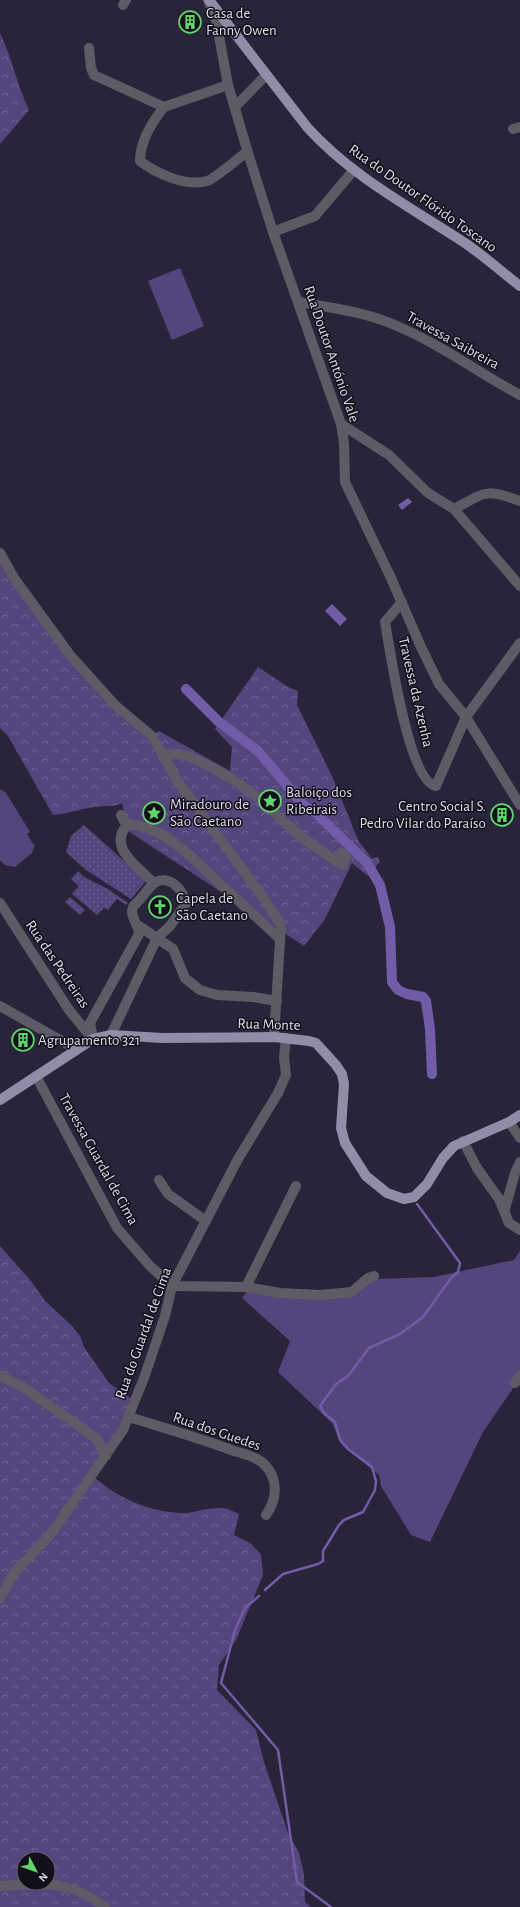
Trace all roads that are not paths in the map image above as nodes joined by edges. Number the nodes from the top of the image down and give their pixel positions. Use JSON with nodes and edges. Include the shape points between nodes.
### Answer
{"nodes":[{"id":1,"x":208,"y":0,"type":"edge"},
{"id":2,"x":89,"y":48,"type":"dead end"},
{"id":3,"x":266,"y":76,"type":"junction"},
{"id":4,"x":228,"y":84,"type":"junction"},
{"id":5,"x":164,"y":107,"type":"junction"},
{"id":6,"x":235,"y":107,"type":"junction"},
{"id":7,"x":248,"y":154,"type":"junction"},
{"id":8,"x":353,"y":170,"type":"junction"},
{"id":9,"x":273,"y":232,"type":"junction"},
{"id":10,"x":520,"y":286,"type":"edge"},
{"id":11,"x":299,"y":302,"type":"junction"},
{"id":12,"x":520,"y":395,"type":"edge"},
{"id":13,"x":341,"y":424,"type":"junction"},
{"id":14,"x":520,"y":502,"type":"edge"},
{"id":15,"x":454,"y":509,"type":"junction"},
{"id":16,"x":0,"y":553,"type":"edge"},
{"id":17,"x":520,"y":586,"type":"edge"},
{"id":18,"x":402,"y":602,"type":"junction"},
{"id":19,"x":520,"y":643,"type":"edge"},
{"id":20,"x":466,"y":717,"type":"junction"},
{"id":21,"x":163,"y":757,"type":"junction"},
{"id":22,"x":520,"y":805,"type":"edge"},
{"id":23,"x":121,"y":815,"type":"dead end"},
{"id":24,"x":127,"y":826,"type":"junction"},
{"id":25,"x":334,"y":859,"type":"dead end"},
{"id":26,"x":154,"y":883,"type":"junction"},
{"id":27,"x":0,"y":903,"type":"edge"},
{"id":28,"x":139,"y":926,"type":"junction"},
{"id":29,"x":156,"y":938,"type":"junction"},
{"id":30,"x":280,"y":939,"type":"junction"},
{"id":31,"x":277,"y":1001,"type":"junction"},
{"id":32,"x":0,"y":1006,"type":"edge"},
{"id":33,"x":111,"y":1035,"type":"junction"},
{"id":34,"x":274,"y":1037,"type":"junction"},
{"id":35,"x":286,"y":1038,"type":"junction"},
{"id":36,"x":93,"y":1039,"type":"junction"},
{"id":37,"x":76,"y":1049,"type":"junction"},
{"id":38,"x":36,"y":1076,"type":"junction"},
{"id":39,"x":0,"y":1100,"type":"edge"},
{"id":40,"x":520,"y":1115,"type":"edge"},
{"id":41,"x":509,"y":1122,"type":"junction"},
{"id":42,"x":520,"y":1138,"type":"edge"},
{"id":43,"x":463,"y":1141,"type":"junction"},
{"id":44,"x":520,"y":1162,"type":"edge"},
{"id":45,"x":159,"y":1180,"type":"dead end"},
{"id":46,"x":296,"y":1186,"type":"dead end"},
{"id":47,"x":505,"y":1209,"type":"junction"},
{"id":48,"x":206,"y":1220,"type":"junction"},
{"id":49,"x":520,"y":1230,"type":"edge"},
{"id":50,"x":374,"y":1276,"type":"dead end"},
{"id":51,"x":172,"y":1286,"type":"junction"},
{"id":52,"x":246,"y":1287,"type":"junction"},
{"id":53,"x":0,"y":1376,"type":"edge"},
{"id":54,"x":129,"y":1417,"type":"junction"},
{"id":55,"x":106,"y":1456,"type":"junction"},
{"id":56,"x":266,"y":1515,"type":"dead end"},
{"id":57,"x":0,"y":1598,"type":"edge"},
{"id":58,"x":0,"y":1886,"type":"edge"},
{"id":59,"x":104,"y":1907,"type":"edge"}],
"edges":[{"from":1,"to":3,"type":"main road","name":"Rua do Doutor Flórido Toscano"},
{"from":1,"to":4,"type":"street","name":"Rua Doutor António Vale","via":[[216,20]]},
{"from":2,"to":5,"type":"street","via":[[94,75]]},
{"from":3,"to":6,"type":"street"},
{"from":3,"to":8,"type":"main road","name":"Rua do Doutor Flórido Toscano","via":[[307,127]]},
{"from":4,"to":5,"type":"street"},
{"from":4,"to":6,"type":"street","name":"Rua Doutor António Vale"},
{"from":5,"to":7,"type":"street","via":[[145,138],[140,161],[146,165],[182,182],[208,181],[242,155]]},
{"from":6,"to":7,"type":"street","name":"Rua Doutor António Vale"},
{"from":7,"to":9,"type":"street","name":"Rua Doutor António Vale"},
{"from":8,"to":9,"type":"street","via":[[315,216]]},
{"from":8,"to":10,"type":"main road","name":"Rua do Doutor Flórido Toscano","via":[[467,244]]},
{"from":9,"to":11,"type":"street","name":"Rua Doutor António Vale"},
{"from":11,"to":12,"type":"street","name":"Travessa Saibreira","via":[[348,310],[396,325]]},
{"from":11,"to":13,"type":"street","name":"Rua Doutor António Vale"},
{"from":13,"to":15,"type":"street","via":[[389,455],[428,493]]},
{"from":13,"to":18,"type":"street","name":"Rua Doutor António Vale","via":[[345,482]]},
{"from":14,"to":15,"type":"street","via":[[499,493],[484,493]]},
{"from":15,"to":17,"type":"street"},
{"from":16,"to":21,"type":"street","via":[[14,578],[70,655],[116,706],[152,736]]},
{"from":18,"to":20,"type":"street","name":"Rua Doutor António Vale","via":[[439,684]]},
{"from":18,"to":20,"type":"street","name":"Travessa da Azenha","via":[[385,622],[395,681],[411,749],[427,781],[432,785],[436,786]]},
{"from":19,"to":20,"type":"street"},
{"from":20,"to":22,"type":"street","name":"Rua Doutor António Vale"},
{"from":21,"to":25,"type":"street","via":[[170,754],[184,755],[235,782],[262,800],[297,833]]},
{"from":21,"to":30,"type":"street","via":[[178,782],[281,925]]},
{"from":23,"to":24,"type":"street"},
{"from":24,"to":26,"type":"street","via":[[121,841],[124,854]]},
{"from":24,"to":30,"type":"street","via":[[138,825],[163,836],[190,855]]},
{"from":26,"to":28,"type":"street","via":[[133,908],[132,914]]},
{"from":26,"to":29,"type":"street","via":[[163,880],[171,882],[182,891],[186,904],[170,926]]},
{"from":27,"to":36,"type":"street","name":"Rua das Pedreiras","via":[[69,1010]]},
{"from":28,"to":29,"type":"street"},
{"from":28,"to":36,"type":"street","via":[[139,934],[90,1023]]},
{"from":29,"to":31,"type":"street","via":[[173,949],[185,978],[200,990],[217,995]]},
{"from":29,"to":33,"type":"street"},
{"from":30,"to":31,"type":"street"},
{"from":31,"to":34,"type":"street"},
{"from":32,"to":37,"type":"street"},
{"from":33,"to":34,"type":"main road","name":"Rua Monte","via":[[163,1038]]},
{"from":33,"to":36,"type":"main road","name":"Rua Monte"},
{"from":34,"to":35,"type":"main road","name":"Rua Monte"},
{"from":35,"to":43,"type":"main road","name":"Rua Monte","via":[[316,1043],[342,1074],[344,1084],[341,1128],[344,1143],[366,1176],[387,1193],[404,1199],[414,1197],[427,1184],[448,1151]]},
{"from":35,"to":48,"type":"street","name":"Rua do Guardal de Cima","via":[[286,1075]]},
{"from":36,"to":37,"type":"main road","name":"Rua Monte"},
{"from":37,"to":38,"type":"main road","name":"Rua Monte"},
{"from":38,"to":39,"type":"main road"},
{"from":38,"to":51,"type":"street","name":"Travessa Guardal de Cima","via":[[117,1228],[150,1266]]},
{"from":40,"to":41,"type":"main road","name":"Rua Monte"},
{"from":41,"to":42,"type":"street"},
{"from":41,"to":43,"type":"main road","name":"Rua Monte"},
{"from":43,"to":47,"type":"street","via":[[477,1168]]},
{"from":44,"to":47,"type":"street"},
{"from":45,"to":48,"type":"street","via":[[168,1194]]},
{"from":46,"to":52,"type":"street"},
{"from":47,"to":49,"type":"street","via":[[510,1223]]},
{"from":48,"to":51,"type":"street","name":"Rua do Guardal de Cima"},
{"from":50,"to":52,"type":"street","via":[[352,1292],[320,1296]]},
{"from":51,"to":52,"type":"street"},
{"from":51,"to":54,"type":"street","name":"Rua do Guardal de Cima","via":[[165,1316]]},
{"from":53,"to":55,"type":"street","via":[[23,1387],[96,1438]]},
{"from":54,"to":55,"type":"street","name":"Rua do Guardal de Cima"},
{"from":54,"to":56,"type":"street","name":"Rua dos Guedes","via":[[258,1459],[272,1473],[276,1490],[272,1506]]},
{"from":55,"to":57,"type":"street","name":"Rua do Guardal de Cima","via":[[52,1534],[14,1573]]},
{"from":58,"to":59,"type":"street","via":[[42,1883],[68,1886],[91,1896]]}]}
